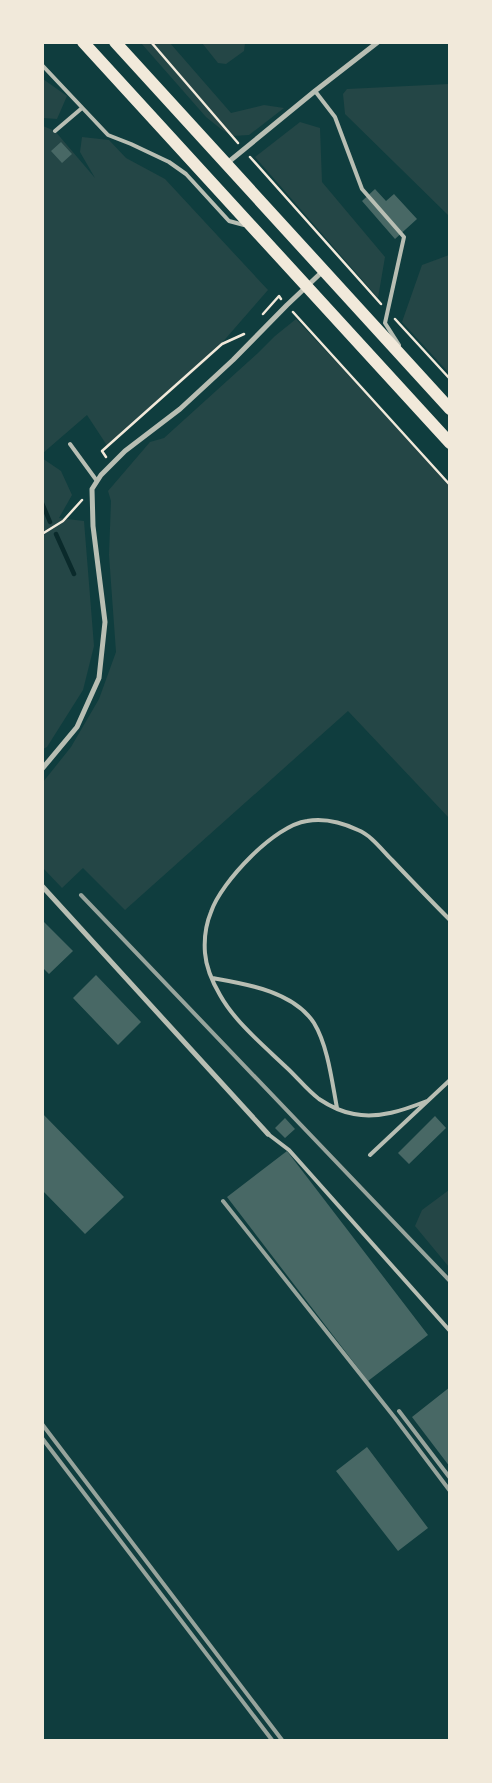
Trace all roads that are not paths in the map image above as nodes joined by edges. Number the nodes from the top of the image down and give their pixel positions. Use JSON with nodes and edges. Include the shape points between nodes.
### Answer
{"nodes":[{"id":1,"x":83,"y":42,"type":"edge"},
{"id":2,"x":115,"y":42,"type":"edge"},
{"id":3,"x":378,"y":42,"type":"edge"},
{"id":4,"x":42,"y":65,"type":"edge"},
{"id":5,"x":315,"y":91,"type":"junction"},
{"id":6,"x":82,"y":108,"type":"junction"},
{"id":7,"x":55,"y":131,"type":"dead end"},
{"id":8,"x":226,"y":164,"type":"junction"},
{"id":9,"x":252,"y":227,"type":"junction"},
{"id":10,"x":324,"y":271,"type":"junction"},
{"id":11,"x":307,"y":286,"type":"junction"},
{"id":12,"x":416,"y":372,"type":"junction"},
{"id":13,"x":450,"y":409,"type":"edge"},
{"id":14,"x":450,"y":443,"type":"edge"},
{"id":15,"x":70,"y":444,"type":"dead end"},
{"id":16,"x":97,"y":481,"type":"junction"},
{"id":17,"x":42,"y":769,"type":"edge"},
{"id":18,"x":42,"y":886,"type":"edge"},
{"id":19,"x":450,"y":920,"type":"edge"},
{"id":20,"x":212,"y":978,"type":"junction"},
{"id":21,"x":450,"y":1080,"type":"edge"},
{"id":22,"x":427,"y":1101,"type":"junction"},
{"id":23,"x":337,"y":1108,"type":"junction"},
{"id":24,"x":268,"y":1134,"type":"joint"},
{"id":25,"x":370,"y":1155,"type":"dead end"},
{"id":26,"x":450,"y":1331,"type":"edge"}],
"edges":[{"from":1,"to":9,"type":"highway"},
{"from":2,"to":8,"type":"highway"},
{"from":3,"to":5,"type":"street"},
{"from":4,"to":6,"type":"lane"},
{"from":5,"to":8,"type":"street"},
{"from":5,"to":12,"type":"lane","via":[[335,117],[362,189],[404,237],[385,323]]},
{"from":6,"to":7,"type":"lane"},
{"from":6,"to":9,"type":"lane","via":[[108,136],[169,162],[186,174],[229,220]]},
{"from":8,"to":10,"type":"highway"},
{"from":9,"to":11,"type":"highway"},
{"from":10,"to":11,"type":"street"},
{"from":10,"to":12,"type":"highway"},
{"from":11,"to":14,"type":"highway"},
{"from":11,"to":16,"type":"street","via":[[180,410],[125,451]]},
{"from":12,"to":13,"type":"highway"},
{"from":15,"to":16,"type":"lane"},
{"from":16,"to":17,"type":"street","via":[[92,489],[93,526],[105,622],[99,678],[77,727]]},
{"from":18,"to":24,"type":"street"},
{"from":19,"to":20,"type":"lane","via":[[361,830],[323,820],[305,821],[286,828],[264,844],[219,894],[207,928],[205,954]]},
{"from":20,"to":23,"type":"lane","via":[[220,997],[243,1025],[320,1099]]},
{"from":20,"to":23,"type":"lane","via":[[267,990],[300,1008],[314,1023],[320,1037]]},
{"from":21,"to":22,"type":"lane"},
{"from":22,"to":23,"type":"lane","via":[[396,1113],[354,1114]]},
{"from":22,"to":25,"type":"lane"},
{"from":24,"to":26,"type":"lane","via":[[289,1150]]}]}
